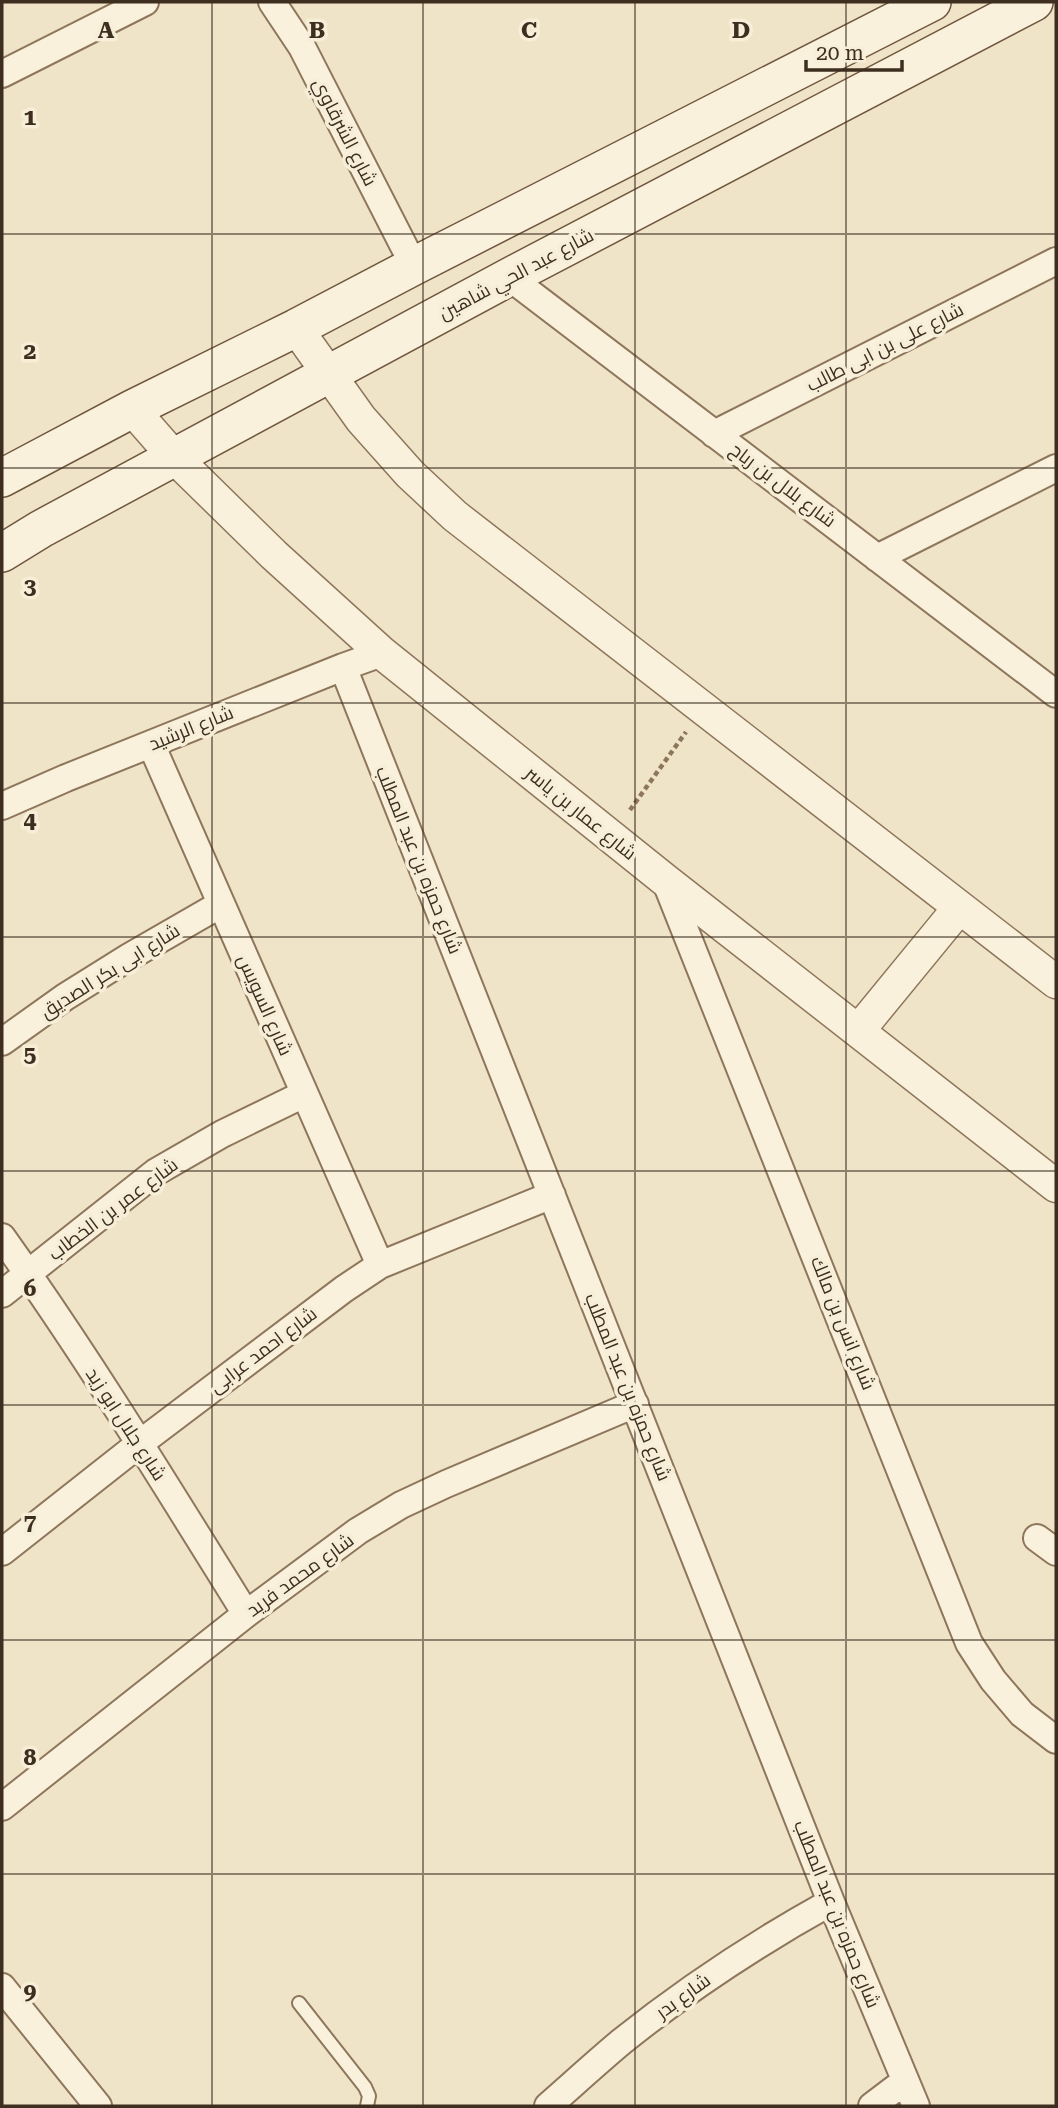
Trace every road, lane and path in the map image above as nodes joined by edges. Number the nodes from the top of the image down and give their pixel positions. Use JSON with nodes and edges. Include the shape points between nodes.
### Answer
{"nodes":[{"id":1,"x":145,"y":2,"type":"edge"},
{"id":2,"x":272,"y":2,"type":"edge"},
{"id":3,"x":932,"y":2,"type":"edge"},
{"id":4,"x":1034,"y":2,"type":"edge"},
{"id":5,"x":2,"y":74,"type":"edge"},
{"id":6,"x":1056,"y":261,"type":"edge"},
{"id":7,"x":414,"y":265,"type":"junction"},
{"id":8,"x":509,"y":277,"type":"junction"},
{"id":9,"x":296,"y":328,"type":"junction"},
{"id":10,"x":329,"y":374,"type":"junction"},
{"id":11,"x":132,"y":409,"type":"junction"},
{"id":12,"x":715,"y":434,"type":"junction"},
{"id":13,"x":175,"y":458,"type":"junction"},
{"id":14,"x":1056,"y":468,"type":"edge"},
{"id":15,"x":2,"y":478,"type":"edge"},
{"id":16,"x":2,"y":553,"type":"edge"},
{"id":17,"x":877,"y":558,"type":"junction"},
{"id":18,"x":382,"y":653,"type":"junction"},
{"id":19,"x":342,"y":667,"type":"junction"},
{"id":20,"x":1055,"y":691,"type":"edge"},
{"id":21,"x":703,"y":708,"type":"junction"},
{"id":22,"x":151,"y":744,"type":"junction"},
{"id":23,"x":2,"y":806,"type":"edge"},
{"id":24,"x":611,"y":837,"type":"junction"},
{"id":25,"x":665,"y":880,"type":"junction"},
{"id":26,"x":221,"y":904,"type":"junction"},
{"id":27,"x":959,"y":908,"type":"junction"},
{"id":28,"x":1056,"y":982,"type":"edge"},
{"id":29,"x":859,"y":1030,"type":"junction"},
{"id":30,"x":2,"y":1042,"type":"edge"},
{"id":31,"x":304,"y":1094,"type":"junction"},
{"id":32,"x":1056,"y":1186,"type":"edge"},
{"id":33,"x":552,"y":1195,"type":"junction"},
{"id":34,"x":2,"y":1237,"type":"edge"},
{"id":35,"x":380,"y":1265,"type":"junction"},
{"id":36,"x":27,"y":1273,"type":"junction"},
{"id":37,"x":2,"y":1294,"type":"edge"},
{"id":38,"x":635,"y":1404,"type":"junction"},
{"id":39,"x":139,"y":1444,"type":"junction"},
{"id":40,"x":2,"y":1552,"type":"edge"},
{"id":41,"x":246,"y":1614,"type":"junction"},
{"id":42,"x":1056,"y":1740,"type":"edge"},
{"id":43,"x":2,"y":1807,"type":"edge"},
{"id":44,"x":831,"y":1902,"type":"junction"},
{"id":45,"x":2,"y":1987,"type":"edge"},
{"id":46,"x":299,"y":2003,"type":"dead end"},
{"id":47,"x":905,"y":2081,"type":"junction"},
{"id":48,"x":98,"y":2106,"type":"edge"},
{"id":49,"x":367,"y":2106,"type":"edge"},
{"id":50,"x":548,"y":2106,"type":"edge"},
{"id":51,"x":872,"y":2106,"type":"edge"},
{"id":52,"x":916,"y":2106,"type":"edge"}],
"edges":[{"from":1,"to":5,"type":"street"},
{"from":2,"to":7,"type":"street","name":"شارع الشرقاوي","via":[[302,47]]},
{"from":3,"to":7,"type":"main road"},
{"from":4,"to":8,"type":"main road","name":"شارع عبد الحي شاهين"},
{"from":6,"to":12,"type":"street","name":"شارع على بن ابى طالب"},
{"from":7,"to":9,"type":"main road"},
{"from":8,"to":10,"type":"main road","name":"شارع عبد الحي شاهين"},
{"from":8,"to":12,"type":"street","name":"شارع بلال بن رباح"},
{"from":9,"to":10,"type":"street"},
{"from":9,"to":11,"type":"main road"},
{"from":10,"to":13,"type":"main road","name":"شارع عبد الحي شاهين"},
{"from":10,"to":21,"type":"street","via":[[361,419],[446,507]]},
{"from":11,"to":13,"type":"street","name":"شارع عمار بن ياسر"},
{"from":11,"to":15,"type":"main road"},
{"from":12,"to":17,"type":"street","name":"شارع بلال بن رباح"},
{"from":13,"to":16,"type":"main road","name":"شارع عبد الحي شاهين"},
{"from":13,"to":18,"type":"street","name":"شارع عمار بن ياسر"},
{"from":14,"to":17,"type":"street"},
{"from":17,"to":20,"type":"street","name":"شارع بلال بن رباح"},
{"from":18,"to":19,"type":"street","name":"شارع الرشيد"},
{"from":18,"to":24,"type":"street","name":"شارع عمار بن ياسر"},
{"from":19,"to":22,"type":"street","name":"شارع الرشيد"},
{"from":19,"to":33,"type":"street","name":"شارع حمزه بن عبد المطلب"},
{"from":21,"to":24,"type":"path"},
{"from":21,"to":27,"type":"street"},
{"from":22,"to":23,"type":"street","name":"شارع الرشيد"},
{"from":22,"to":26,"type":"street","name":"شارع السويس"},
{"from":24,"to":25,"type":"street","name":"شارع عمار بن ياسر"},
{"from":25,"to":29,"type":"street","name":"شارع عمار بن ياسر"},
{"from":25,"to":42,"type":"street","name":"شارع انس بن مالك","via":[[970,1643],[992,1681],[1022,1714]]},
{"from":26,"to":30,"type":"street","name":"شارع ابى بكر الصديق","via":[[86,984]]},
{"from":26,"to":31,"type":"street","name":"شارع السويس"},
{"from":27,"to":28,"type":"street"},
{"from":27,"to":29,"type":"street"},
{"from":29,"to":32,"type":"street","name":"شارع عمار بن ياسر"},
{"from":31,"to":35,"type":"street","name":"شارع السويس"},
{"from":31,"to":36,"type":"street","name":"شارع عمر بن الخطاب","via":[[156,1172]]},
{"from":33,"to":35,"type":"street","name":"شارع احمد عرابى"},
{"from":33,"to":38,"type":"street","name":"شارع حمزه بن عبد المطلب"},
{"from":34,"to":36,"type":"street","name":"شارع جلال ابو زيد"},
{"from":35,"to":39,"type":"street","name":"شارع احمد عرابى"},
{"from":36,"to":37,"type":"street","name":"شارع عمر بن الخطاب"},
{"from":36,"to":39,"type":"street","name":"شارع جلال ابو زيد"},
{"from":38,"to":41,"type":"street","name":"شارع محمد فريد","via":[[401,1505]]},
{"from":38,"to":44,"type":"street","name":"شارع حمزه بن عبد المطلب"},
{"from":39,"to":40,"type":"street","name":"شارع احمد عرابى"},
{"from":39,"to":41,"type":"street","name":"شارع جلال ابو زيد"},
{"from":41,"to":43,"type":"street","name":"شارع محمد فريد"},
{"from":44,"to":47,"type":"street","name":"شارع حمزه بن عبد المطلب"},
{"from":44,"to":50,"type":"street","name":"شارع بدر","via":[[679,1997]]},
{"from":45,"to":48,"type":"street"},
{"from":46,"to":49,"type":"lane","via":[[365,2087]]},
{"from":47,"to":51,"type":"street"},
{"from":47,"to":52,"type":"street","name":"شارع حمزه بن عبد المطلب"}]}
